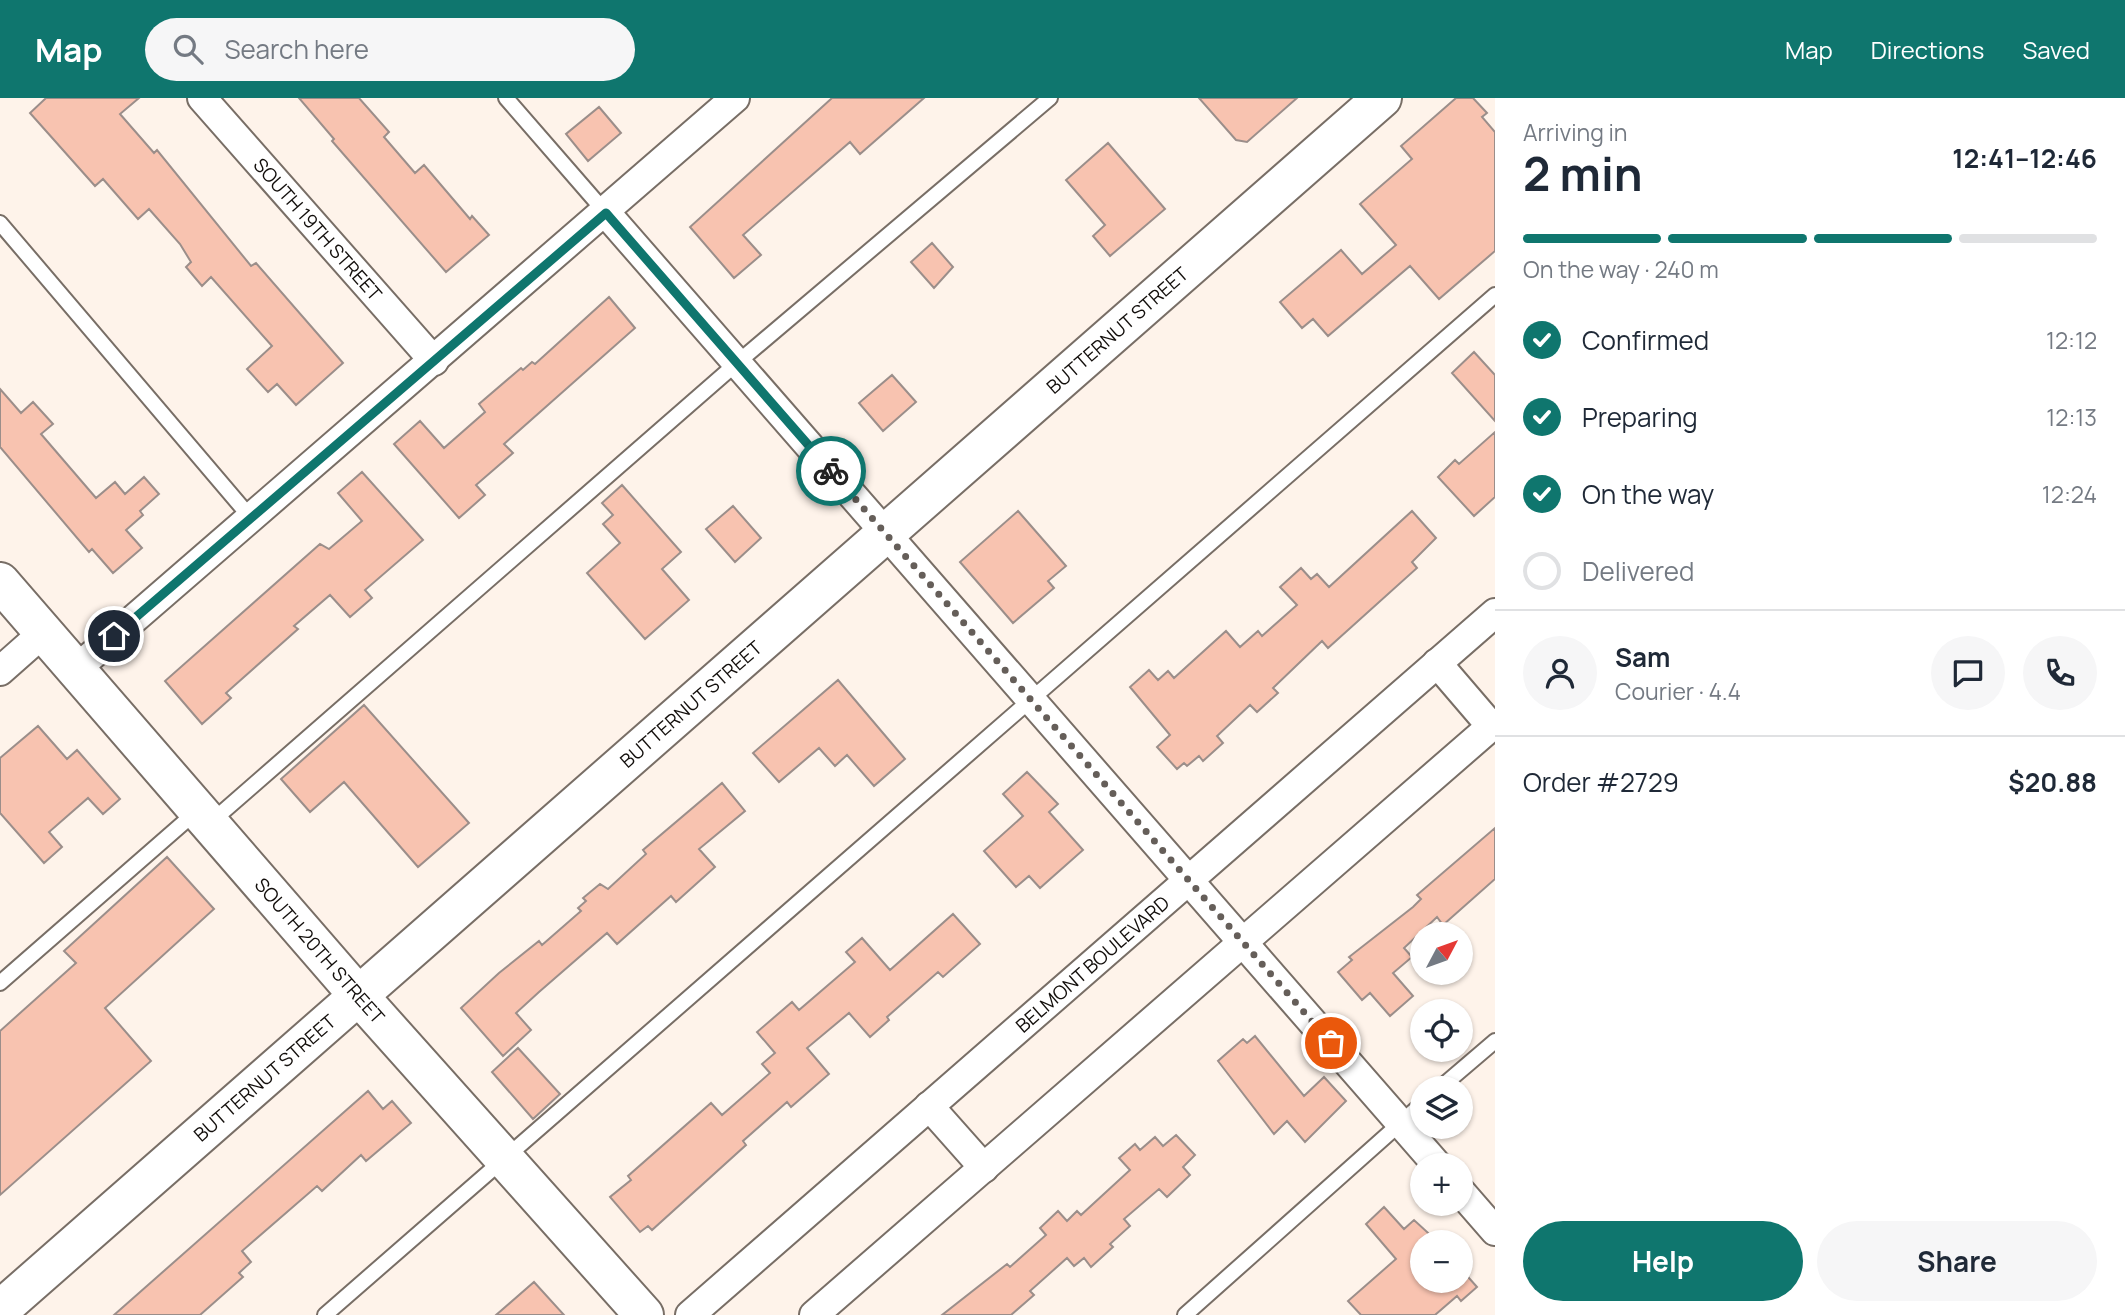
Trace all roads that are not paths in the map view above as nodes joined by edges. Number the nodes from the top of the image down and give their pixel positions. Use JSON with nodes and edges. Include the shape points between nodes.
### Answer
{"nodes":[{"id":1,"x":202,"y":98,"type":"edge"},
{"id":2,"x":506,"y":98,"type":"edge"},
{"id":3,"x":735,"y":98,"type":"edge"},
{"id":4,"x":1049,"y":98,"type":"edge"},
{"id":5,"x":1382,"y":98,"type":"edge"},
{"id":6,"x":606,"y":213,"type":"junction"},
{"id":7,"x":0,"y":223,"type":"edge"},
{"id":8,"x":1495,"y":295,"type":"edge"},
{"id":9,"x":434,"y":360,"type":"junction"},
{"id":10,"x":737,"y":363,"type":"junction"},
{"id":11,"x":251,"y":518,"type":"junction"},
{"id":12,"x":887,"y":535,"type":"junction"},
{"id":13,"x":0,"y":582,"type":"edge"},
{"id":14,"x":1495,"y":612,"type":"edge"},
{"id":15,"x":43,"y":633,"type":"junction"},
{"id":16,"x":1437,"y":663,"type":"junction"},
{"id":17,"x":75,"y":670,"type":"junction"},
{"id":18,"x":0,"y":671,"type":"edge"},
{"id":19,"x":1031,"y":701,"type":"junction"},
{"id":20,"x":1493,"y":725,"type":"edge"},
{"id":21,"x":203,"y":817,"type":"junction"},
{"id":22,"x":1188,"y":879,"type":"junction"},
{"id":23,"x":1243,"y":943,"type":"junction"},
{"id":24,"x":0,"y":983,"type":"edge"},
{"id":25,"x":358,"y":995,"type":"junction"},
{"id":26,"x":1495,"y":1041,"type":"edge"},
{"id":27,"x":1454,"y":1076,"type":"edge"},
{"id":28,"x":929,"y":1105,"type":"junction"},
{"id":29,"x":1410,"y":1114,"type":"edge"},
{"id":30,"x":1401,"y":1122,"type":"junction"},
{"id":31,"x":1427,"y":1153,"type":"edge"},
{"id":32,"x":503,"y":1160,"type":"junction"},
{"id":33,"x":984,"y":1168,"type":"junction"},
{"id":34,"x":1473,"y":1206,"type":"edge"},
{"id":35,"x":1495,"y":1231,"type":"edge"},
{"id":36,"x":0,"y":1310,"type":"edge"},
{"id":37,"x":326,"y":1315,"type":"edge"},
{"id":38,"x":644,"y":1315,"type":"edge"},
{"id":39,"x":690,"y":1315,"type":"edge"},
{"id":40,"x":814,"y":1315,"type":"edge"},
{"id":41,"x":1185,"y":1315,"type":"edge"}],
"edges":[{"from":1,"to":9,"type":"street","name":"SOUTH 19TH STREET"},
{"from":2,"to":6,"type":"lane"},
{"from":3,"to":6,"type":"street"},
{"from":4,"to":10,"type":"lane"},
{"from":5,"to":12,"type":"street","name":"BUTTERNUT STREET"},
{"from":6,"to":9,"type":"street"},
{"from":6,"to":10,"type":"street"},
{"from":7,"to":11,"type":"lane"},
{"from":8,"to":19,"type":"lane"},
{"from":9,"to":11,"type":"street"},
{"from":10,"to":12,"type":"street"},
{"from":10,"to":21,"type":"lane"},
{"from":11,"to":17,"type":"street"},
{"from":12,"to":19,"type":"street"},
{"from":12,"to":25,"type":"street","name":"BUTTERNUT STREET"},
{"from":13,"to":15,"type":"street","name":"SOUTH 20TH STREET"},
{"from":14,"to":16,"type":"street","name":"BELMONT BOULEVARD"},
{"from":15,"to":17,"type":"street","name":"SOUTH 20TH STREET"},
{"from":15,"to":18,"type":"street"},
{"from":16,"to":20,"type":"street"},
{"from":16,"to":22,"type":"street","name":"BELMONT BOULEVARD"},
{"from":17,"to":21,"type":"street","name":"SOUTH 20TH STREET"},
{"from":19,"to":22,"type":"street"},
{"from":19,"to":32,"type":"lane"},
{"from":20,"to":23,"type":"street"},
{"from":21,"to":24,"type":"lane"},
{"from":21,"to":25,"type":"street","name":"SOUTH 20TH STREET"},
{"from":22,"to":23,"type":"street"},
{"from":22,"to":28,"type":"street","name":"BELMONT BOULEVARD"},
{"from":23,"to":30,"type":"street"},
{"from":23,"to":33,"type":"street"},
{"from":25,"to":32,"type":"street","name":"SOUTH 20TH STREET"},
{"from":25,"to":36,"type":"street","name":"BUTTERNUT STREET"},
{"from":26,"to":27,"type":"lane"},
{"from":28,"to":33,"type":"street"},
{"from":28,"to":39,"type":"street","name":"BELMONT BOULEVARD"},
{"from":29,"to":30,"type":"lane"},
{"from":30,"to":31,"type":"street"},
{"from":30,"to":41,"type":"lane"},
{"from":32,"to":37,"type":"lane"},
{"from":32,"to":38,"type":"street","name":"SOUTH 20TH STREET"},
{"from":33,"to":40,"type":"street"},
{"from":34,"to":35,"type":"street"}]}
